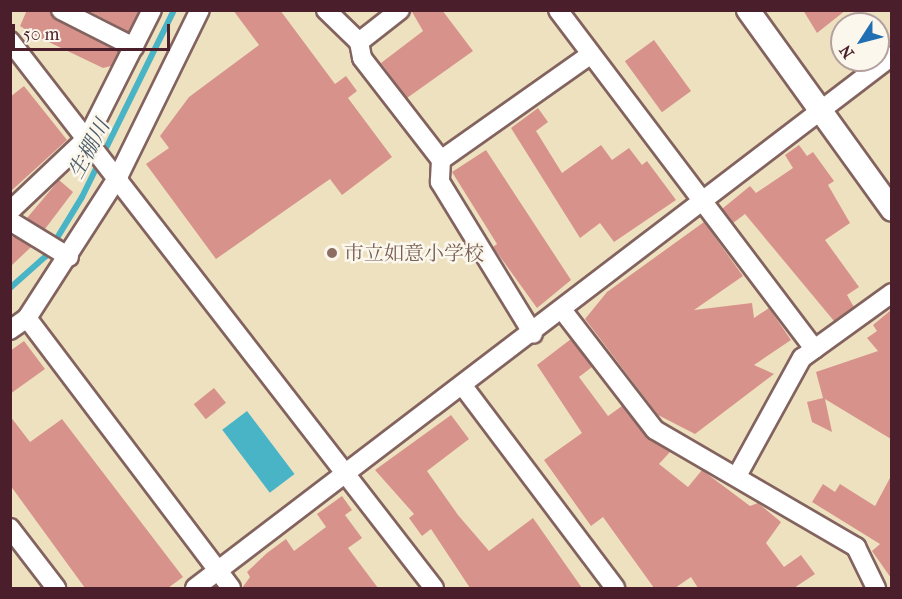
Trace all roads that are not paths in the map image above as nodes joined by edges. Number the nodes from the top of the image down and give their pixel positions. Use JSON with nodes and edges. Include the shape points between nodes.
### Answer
{"nodes":[{"id":1,"x":61,"y":10,"type":"edge"},
{"id":2,"x":152,"y":10,"type":"edge"},
{"id":3,"x":200,"y":10,"type":"edge"},
{"id":4,"x":326,"y":10,"type":"edge"},
{"id":5,"x":400,"y":10,"type":"edge"},
{"id":6,"x":558,"y":10,"type":"edge"},
{"id":7,"x":748,"y":10,"type":"edge"},
{"id":8,"x":10,"y":41,"type":"edge"},
{"id":9,"x":359,"y":42,"type":"junction"},
{"id":10,"x":134,"y":47,"type":"junction"},
{"id":11,"x":590,"y":55,"type":"junction"},
{"id":12,"x":891,"y":56,"type":"edge"},
{"id":13,"x":821,"y":110,"type":"junction"},
{"id":14,"x":91,"y":141,"type":"junction"},
{"id":15,"x":441,"y":160,"type":"junction"},
{"id":16,"x":116,"y":172,"type":"junction"},
{"id":17,"x":702,"y":202,"type":"junction"},
{"id":18,"x":891,"y":210,"type":"edge"},
{"id":19,"x":10,"y":212,"type":"edge"},
{"id":20,"x":10,"y":221,"type":"edge"},
{"id":21,"x":66,"y":255,"type":"junction"},
{"id":22,"x":891,"y":293,"type":"edge"},
{"id":23,"x":563,"y":311,"type":"junction"},
{"id":24,"x":27,"y":318,"type":"junction"},
{"id":25,"x":10,"y":330,"type":"edge"},
{"id":26,"x":533,"y":334,"type":"junction"},
{"id":27,"x":814,"y":349,"type":"junction"},
{"id":28,"x":463,"y":386,"type":"junction"},
{"id":29,"x":347,"y":474,"type":"junction"},
{"id":30,"x":737,"y":476,"type":"junction"},
{"id":31,"x":10,"y":528,"type":"edge"},
{"id":32,"x":218,"y":572,"type":"junction"},
{"id":33,"x":56,"y":588,"type":"edge"},
{"id":34,"x":195,"y":588,"type":"edge"},
{"id":35,"x":231,"y":588,"type":"edge"},
{"id":36,"x":434,"y":588,"type":"edge"},
{"id":37,"x":615,"y":588,"type":"edge"},
{"id":38,"x":876,"y":588,"type":"edge"}],
"edges":[{"from":1,"to":10,"type":"street"},
{"from":2,"to":10,"type":"street"},
{"from":3,"to":16,"type":"street"},
{"from":4,"to":9,"type":"street"},
{"from":5,"to":9,"type":"street"},
{"from":6,"to":11,"type":"street"},
{"from":7,"to":13,"type":"street"},
{"from":8,"to":14,"type":"street"},
{"from":9,"to":15,"type":"street","via":[[362,58]]},
{"from":10,"to":14,"type":"street"},
{"from":11,"to":15,"type":"street"},
{"from":11,"to":17,"type":"street"},
{"from":12,"to":13,"type":"street"},
{"from":13,"to":17,"type":"street"},
{"from":13,"to":18,"type":"street"},
{"from":14,"to":16,"type":"street"},
{"from":14,"to":19,"type":"street"},
{"from":15,"to":26,"type":"street","via":[[440,182]]},
{"from":16,"to":21,"type":"street"},
{"from":16,"to":29,"type":"street"},
{"from":17,"to":23,"type":"street"},
{"from":17,"to":27,"type":"street"},
{"from":20,"to":21,"type":"street"},
{"from":21,"to":24,"type":"street"},
{"from":22,"to":27,"type":"street"},
{"from":23,"to":26,"type":"street"},
{"from":23,"to":30,"type":"street","via":[[655,430]]},
{"from":24,"to":25,"type":"street"},
{"from":24,"to":32,"type":"street"},
{"from":26,"to":28,"type":"street"},
{"from":27,"to":30,"type":"street","via":[[802,358]]},
{"from":28,"to":29,"type":"street"},
{"from":28,"to":37,"type":"street"},
{"from":29,"to":32,"type":"street"},
{"from":29,"to":36,"type":"street"},
{"from":30,"to":38,"type":"street","via":[[856,547]]},
{"from":31,"to":33,"type":"street"},
{"from":32,"to":34,"type":"street"},
{"from":32,"to":35,"type":"street"}]}
